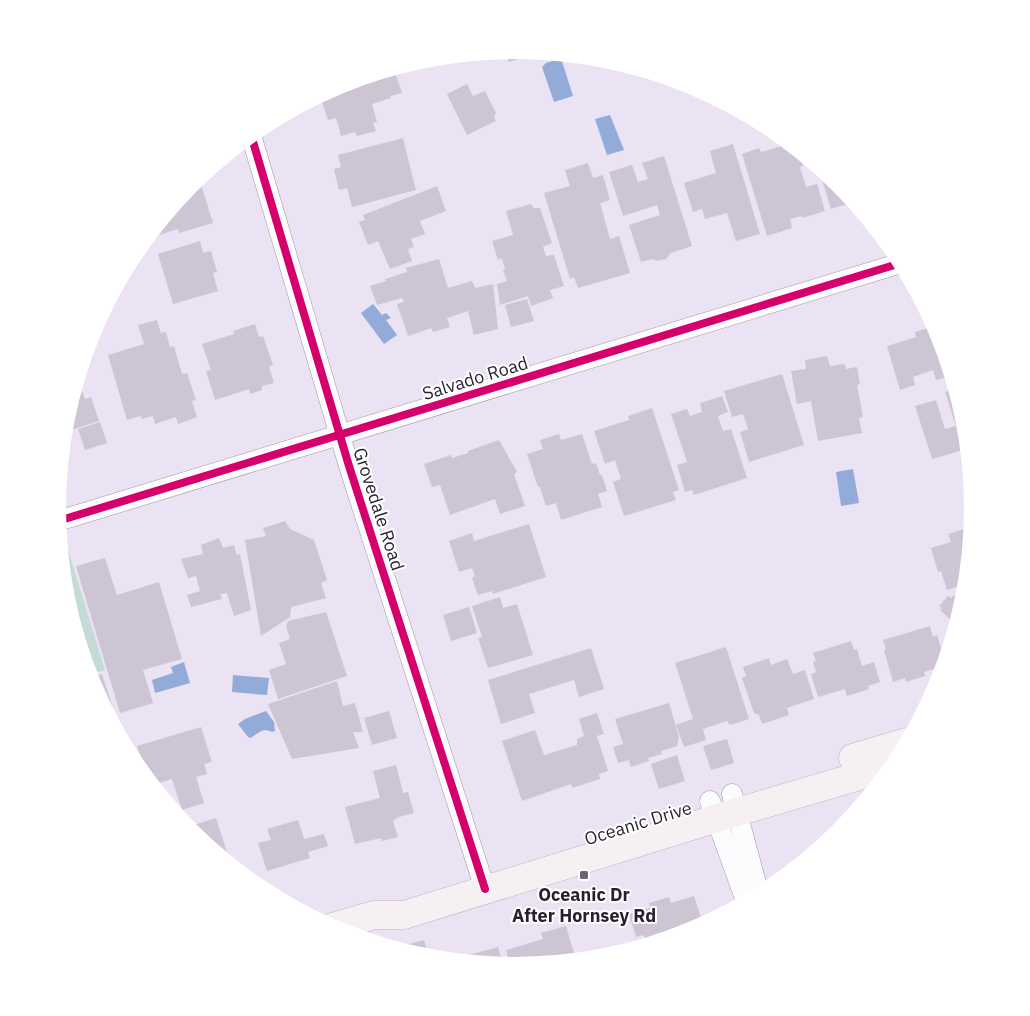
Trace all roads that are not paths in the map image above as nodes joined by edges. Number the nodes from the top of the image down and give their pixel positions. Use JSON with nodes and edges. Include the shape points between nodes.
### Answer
{"nodes":[{"id":1,"x":253,"y":143,"type":"edge"},
{"id":2,"x":893,"y":265,"type":"edge"},
{"id":3,"x":340,"y":435,"type":"junction"},
{"id":4,"x":66,"y":518,"type":"edge"},
{"id":5,"x":896,"y":746,"type":"edge"},
{"id":6,"x":880,"y":769,"type":"edge"},
{"id":7,"x":724,"y":806,"type":"junction"},
{"id":8,"x":482,"y":881,"type":"junction"},
{"id":9,"x":756,"y":887,"type":"edge"},
{"id":10,"x":744,"y":894,"type":"edge"},
{"id":11,"x":346,"y":924,"type":"edge"}],
"edges":[{"from":1,"to":3,"type":"street","name":"Grovedale Road"},
{"from":2,"to":3,"type":"street","name":"Salvado Road"},
{"from":3,"to":4,"type":"street","name":"Salvado Road"},
{"from":3,"to":8,"type":"street","name":"Grovedale Road"},
{"from":5,"to":7,"type":"main road","name":"Oceanic Drive"},
{"from":6,"to":7,"type":"main road","name":"Oceanic Drive"},
{"from":7,"to":8,"type":"main road","name":"Oceanic Drive"},
{"from":7,"to":9,"type":"street"},
{"from":7,"to":10,"type":"street"},
{"from":8,"to":11,"type":"main road","name":"Oceanic Drive","via":[[404,914],[374,915]]}]}
